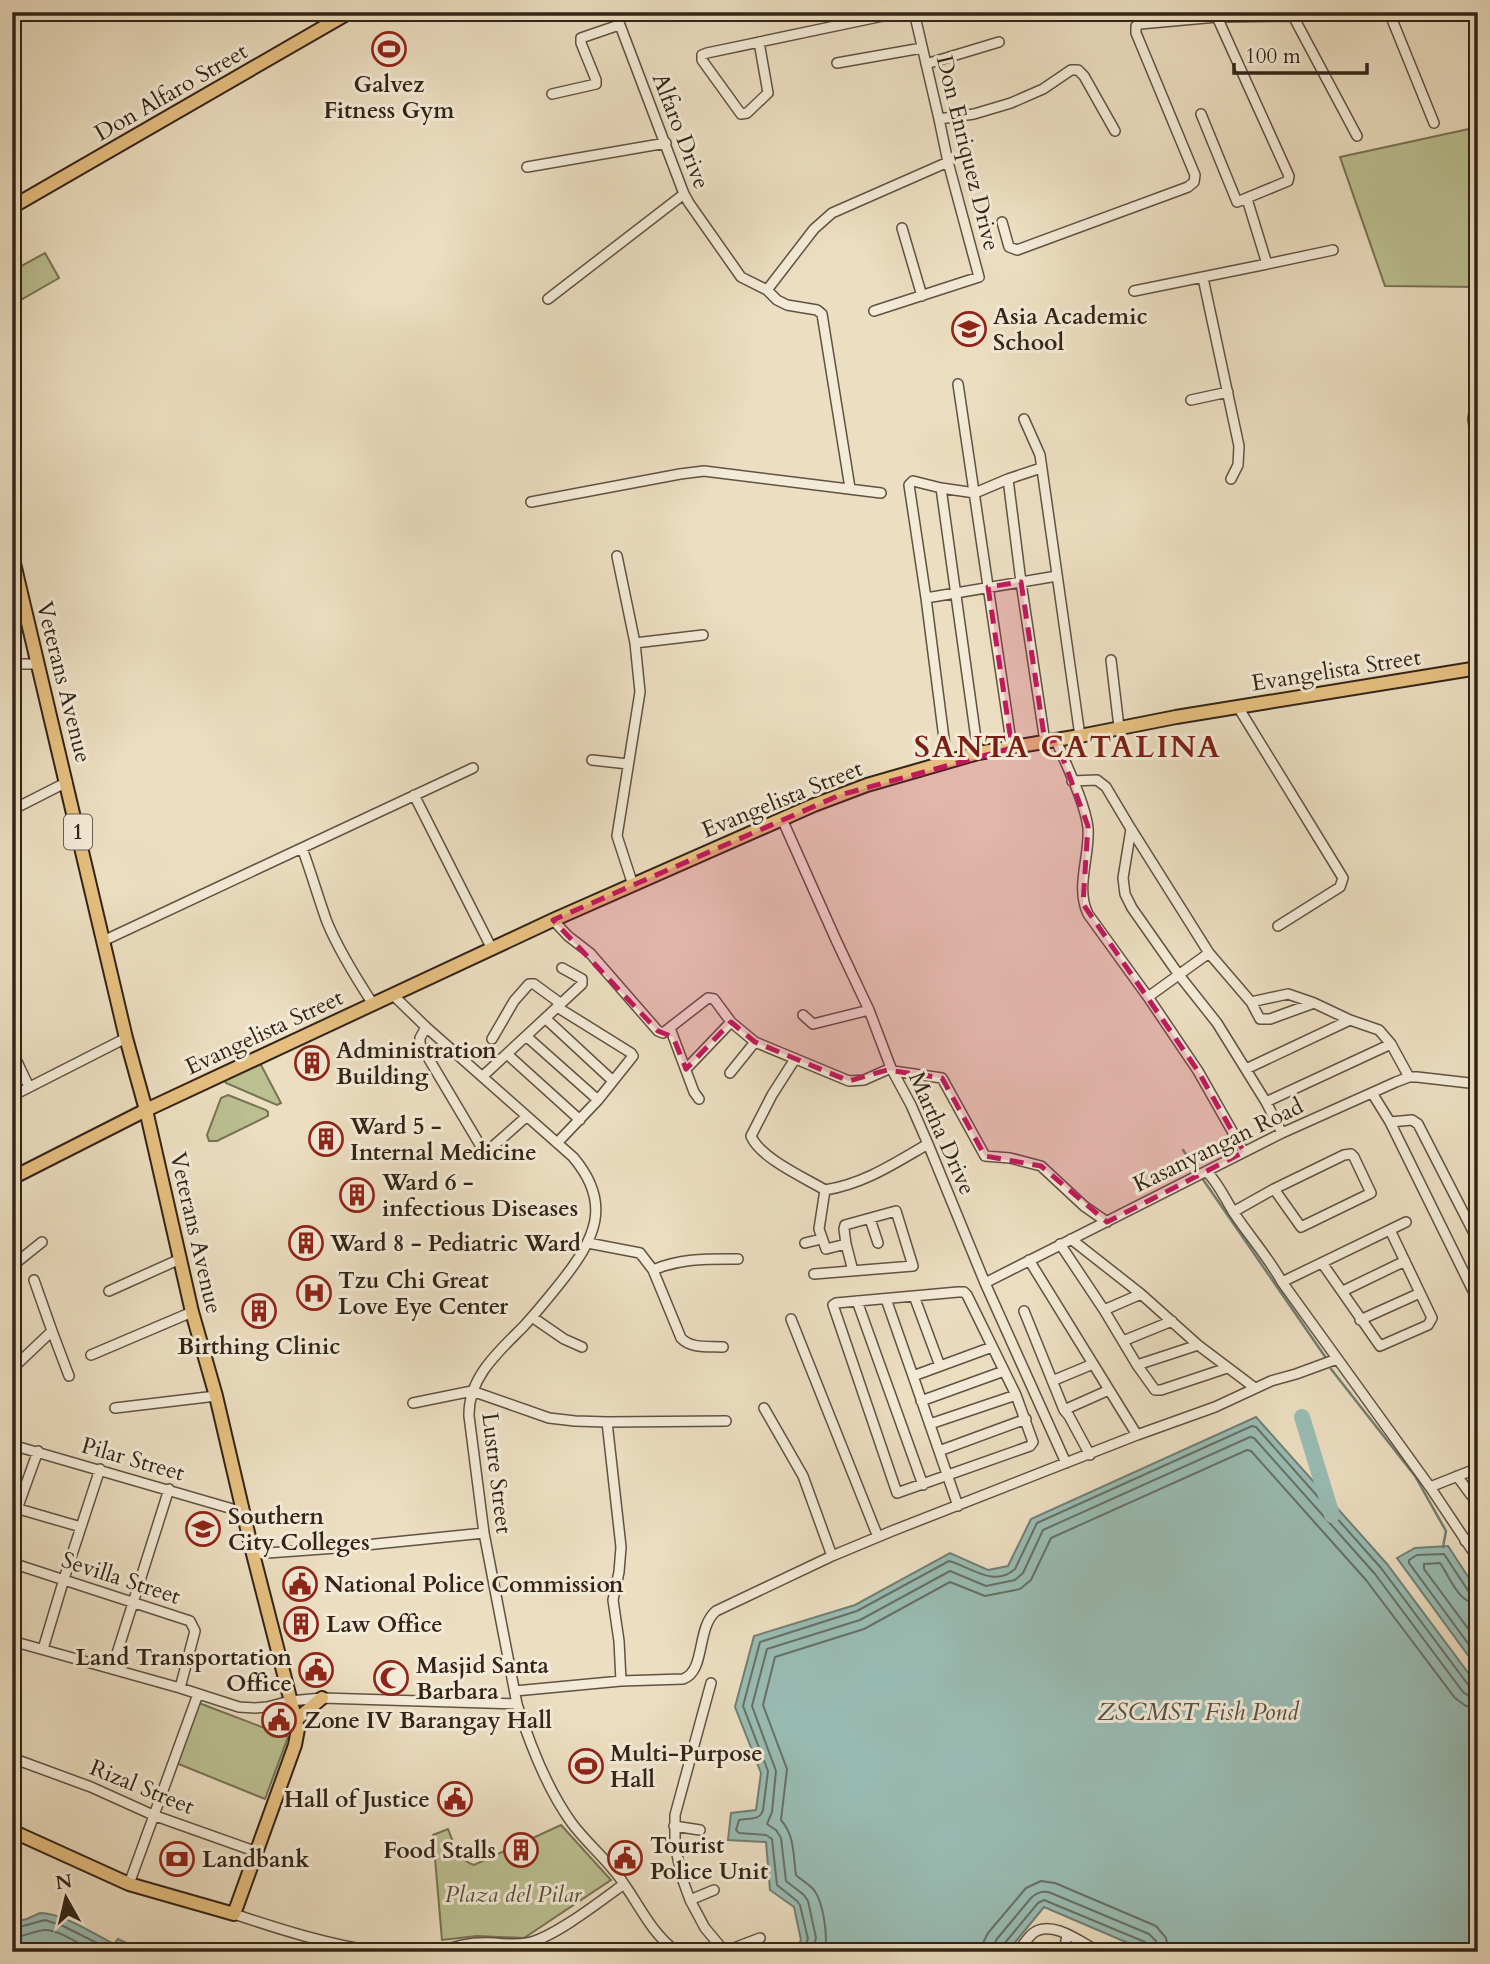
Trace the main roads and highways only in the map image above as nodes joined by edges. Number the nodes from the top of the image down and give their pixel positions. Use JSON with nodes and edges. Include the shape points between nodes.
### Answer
{"nodes":[{"id":1,"x":350,"y":12,"type":"edge"},
{"id":2,"x":12,"y":207,"type":"edge"},
{"id":3,"x":12,"y":555,"type":"edge"},
{"id":4,"x":16,"y":590,"type":"edge"},
{"id":5,"x":1478,"y":668,"type":"edge"},
{"id":6,"x":146,"y":1110,"type":"junction"},
{"id":7,"x":12,"y":1178,"type":"edge"},
{"id":8,"x":322,"y":1698,"type":"road end"},
{"id":9,"x":296,"y":1720,"type":"junction"},
{"id":10,"x":12,"y":1831,"type":"edge"}],
"edges":[{"from":1,"to":2,"type":"main road","name":"Don Alfaro Street"},
{"from":3,"to":4,"type":"main road","name":"Veterans Avenue","number":"1"},
{"from":4,"to":6,"type":"main road","name":"Veterans Avenue","number":"1"},
{"from":5,"to":6,"type":"main road","name":"Evangelista Street","via":[[978,753],[867,785],[553,920]]},
{"from":6,"to":7,"type":"main road","name":"Evangelista Street"},
{"from":6,"to":9,"type":"main road","name":"Veterans Avenue"},
{"from":8,"to":9,"type":"main road"},
{"from":9,"to":10,"type":"main road","name":"Veterans Avenue","via":[[295,1745],[234,1914],[130,1884]]}]}
